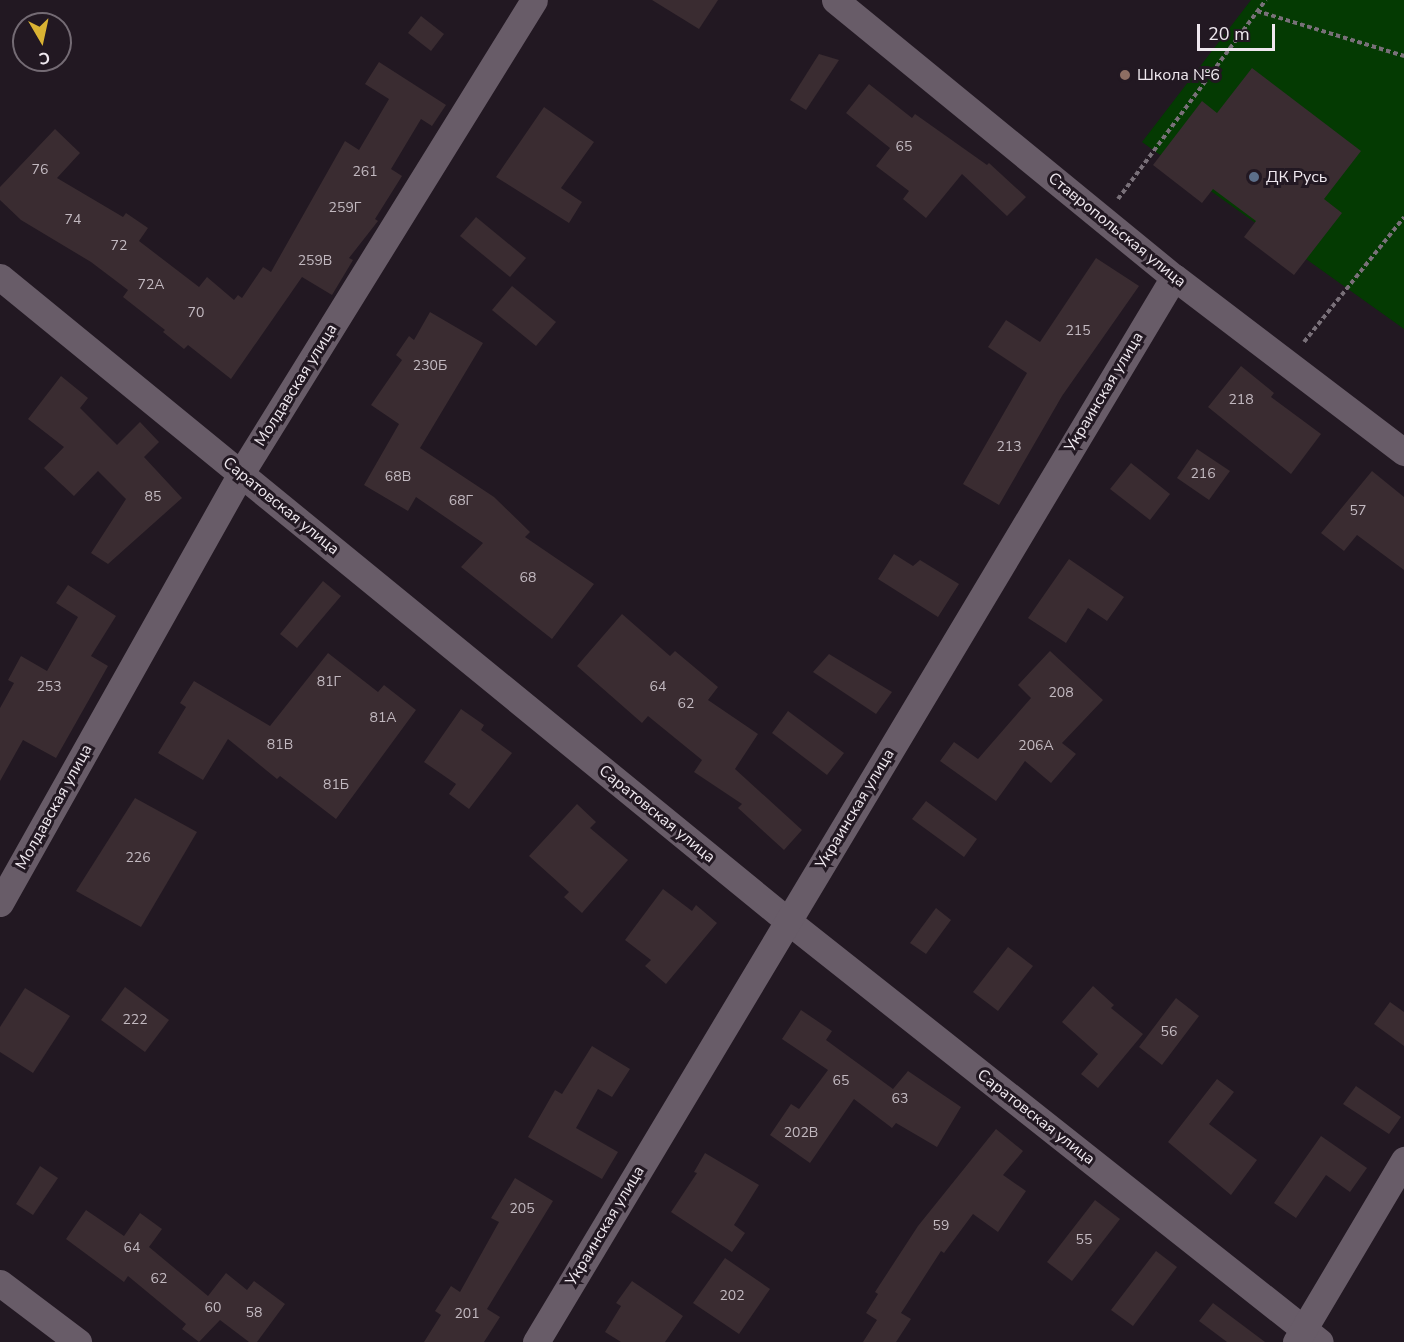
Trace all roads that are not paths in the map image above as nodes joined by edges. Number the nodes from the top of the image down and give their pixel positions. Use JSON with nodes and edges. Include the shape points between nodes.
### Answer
{"nodes":[{"id":1,"x":534,"y":0,"type":"edge"},
{"id":2,"x":835,"y":0,"type":"edge"},
{"id":3,"x":0,"y":277,"type":"edge"},
{"id":4,"x":1174,"y":277,"type":"junction"},
{"id":5,"x":1404,"y":452,"type":"edge"},
{"id":6,"x":241,"y":473,"type":"junction"},
{"id":7,"x":0,"y":903,"type":"edge"},
{"id":8,"x":788,"y":921,"type":"junction"},
{"id":9,"x":1404,"y":1160,"type":"edge"},
{"id":10,"x":0,"y":1283,"type":"edge"},
{"id":11,"x":1307,"y":1338,"type":"edge"},
{"id":12,"x":78,"y":1342,"type":"edge"},
{"id":13,"x":536,"y":1342,"type":"edge"}],
"edges":[{"from":1,"to":6,"type":"street","name":"Молдавская улица"},
{"from":2,"to":4,"type":"street","name":"Ставропольская улица"},
{"from":3,"to":6,"type":"street","name":"Саратовская улица"},
{"from":4,"to":5,"type":"street","name":"Ставропольская улица"},
{"from":4,"to":8,"type":"street","name":"Украинская улица"},
{"from":6,"to":7,"type":"street","name":"Молдавская улица"},
{"from":6,"to":8,"type":"street","name":"Саратовская улица"},
{"from":8,"to":11,"type":"street","name":"Саратовская улица"},
{"from":8,"to":13,"type":"street","name":"Украинская улица"},
{"from":9,"to":11,"type":"street"},
{"from":10,"to":12,"type":"street"}]}
